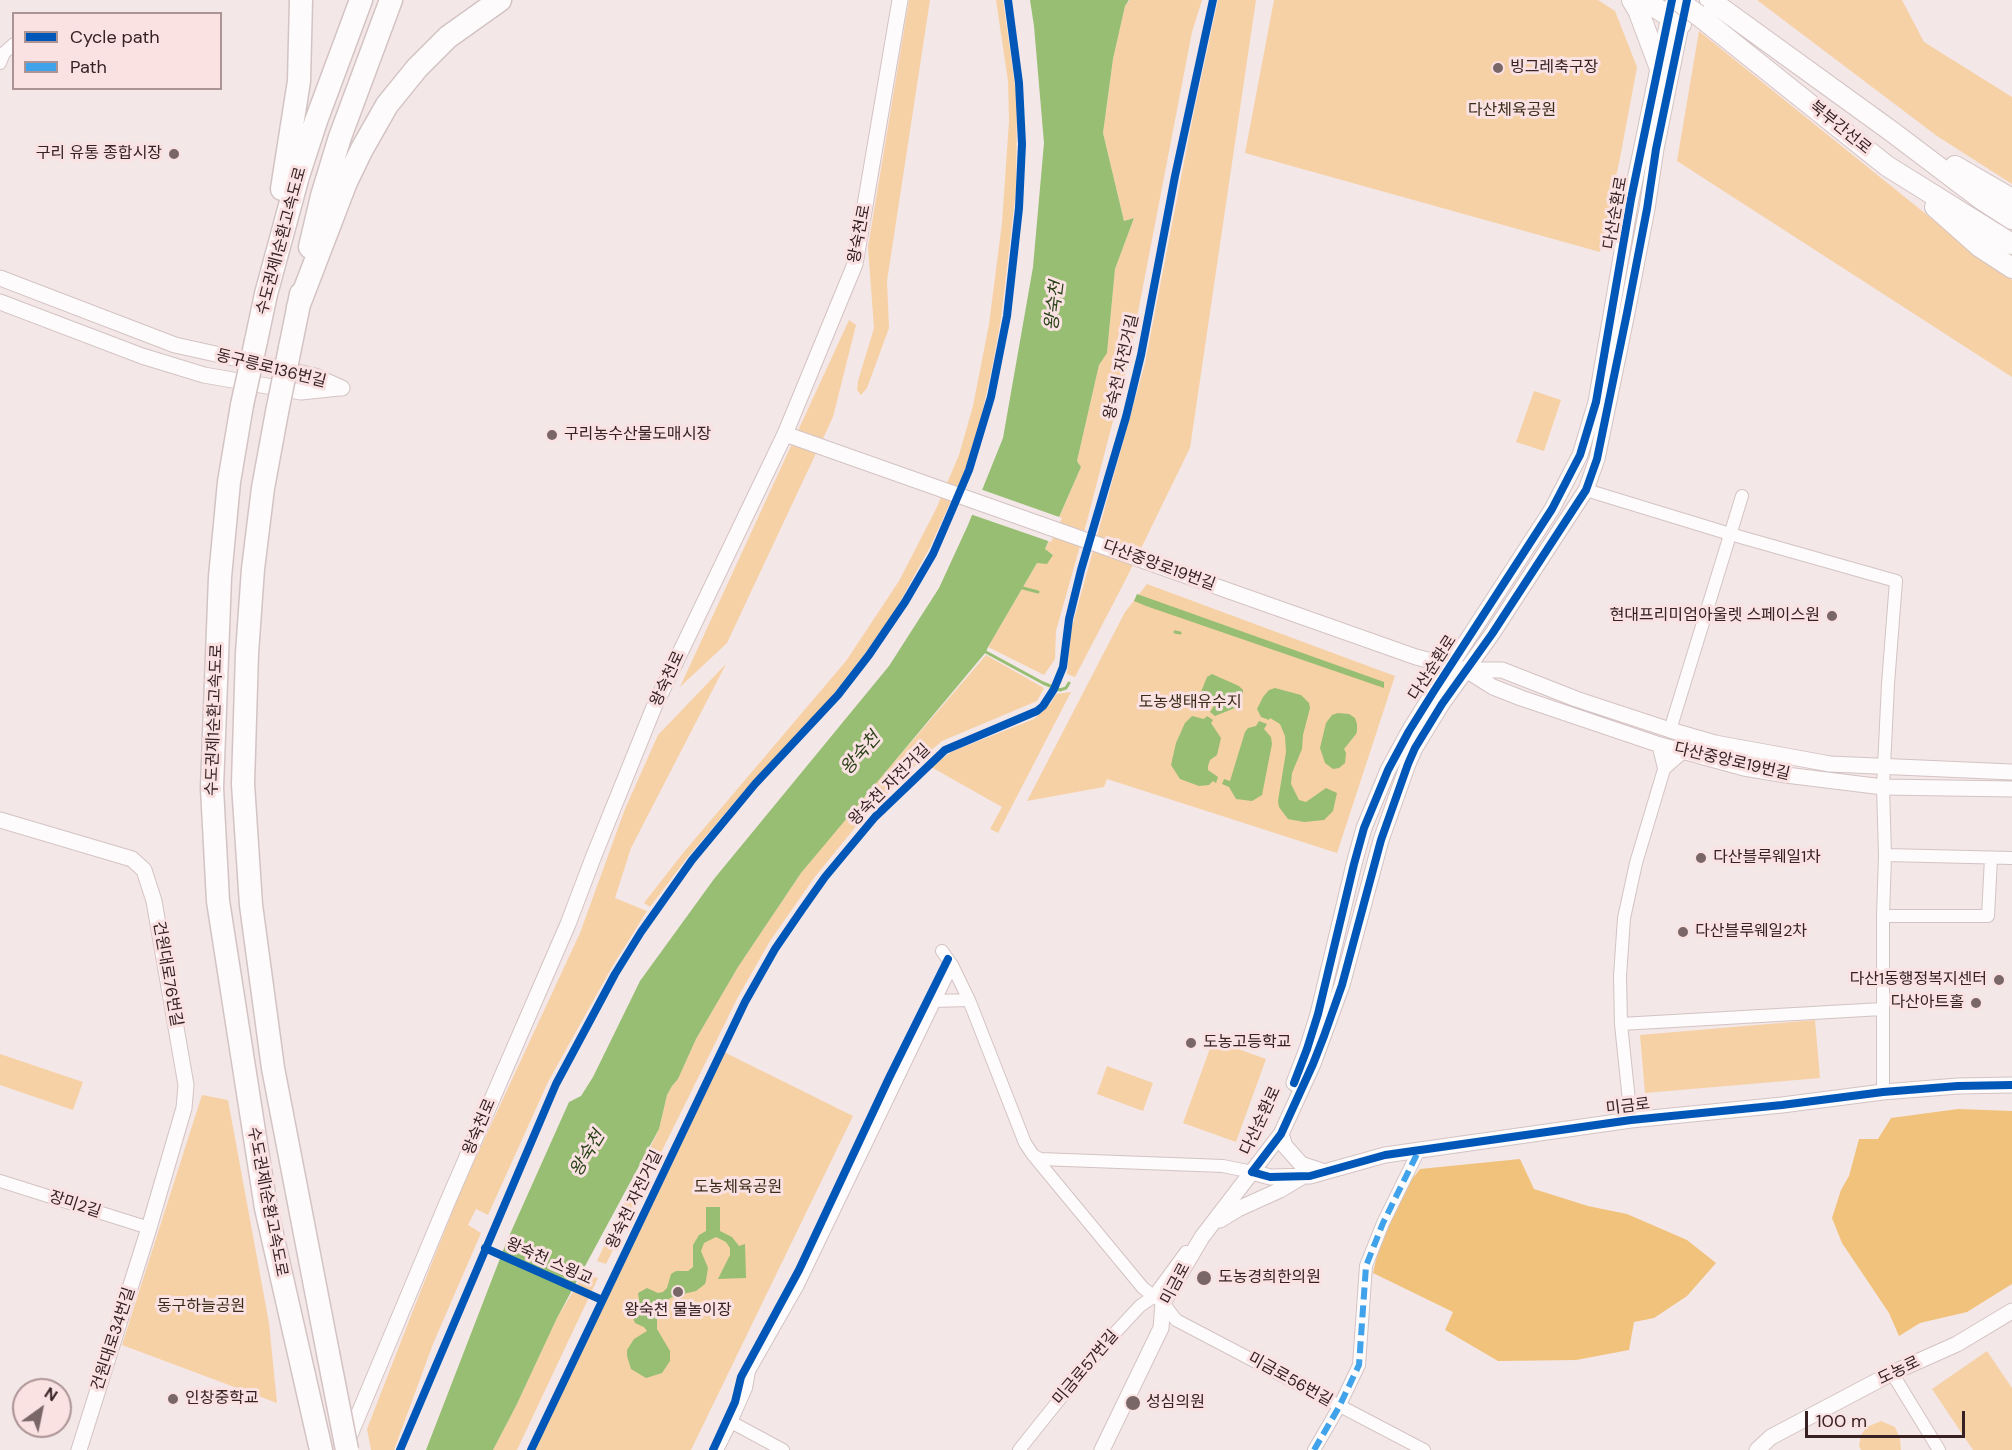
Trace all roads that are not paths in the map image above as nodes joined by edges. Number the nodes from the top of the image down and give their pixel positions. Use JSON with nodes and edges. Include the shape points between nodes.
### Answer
{"nodes":[{"id":1,"x":301,"y":0,"type":"edge"},
{"id":2,"x":350,"y":0,"type":"edge"},
{"id":3,"x":361,"y":0,"type":"edge"},
{"id":4,"x":391,"y":0,"type":"edge"},
{"id":5,"x":500,"y":0,"type":"edge"},
{"id":6,"x":900,"y":0,"type":"edge"},
{"id":7,"x":1632,"y":0,"type":"edge"},
{"id":8,"x":1644,"y":0,"type":"edge"},
{"id":9,"x":1685,"y":8,"type":"edge"},
{"id":10,"x":12,"y":46,"type":"edge"},
{"id":11,"x":0,"y":63,"type":"edge"},
{"id":12,"x":1659,"y":66,"type":"junction"},
{"id":13,"x":321,"y":108,"type":"junction"},
{"id":14,"x":1891,"y":131,"type":"junction"},
{"id":15,"x":1887,"y":166,"type":"junction"},
{"id":16,"x":2012,"y":199,"type":"edge"},
{"id":17,"x":2012,"y":219,"type":"edge"},
{"id":18,"x":2012,"y":244,"type":"edge"},
{"id":19,"x":2012,"y":268,"type":"edge"},
{"id":20,"x":0,"y":278,"type":"edge"},
{"id":21,"x":266,"y":294,"type":"junction"},
{"id":22,"x":0,"y":302,"type":"edge"},
{"id":23,"x":298,"y":307,"type":"junction"},
{"id":24,"x":791,"y":436,"type":"junction"},
{"id":25,"x":1586,"y":490,"type":"junction"},
{"id":26,"x":1742,"y":496,"type":"dead end"},
{"id":27,"x":1730,"y":534,"type":"junction"},
{"id":28,"x":1450,"y":665,"type":"junction"},
{"id":29,"x":1466,"y":670,"type":"junction"},
{"id":30,"x":1670,"y":730,"type":"junction"},
{"id":31,"x":1660,"y":745,"type":"junction"},
{"id":32,"x":1681,"y":752,"type":"junction"},
{"id":33,"x":1665,"y":766,"type":"junction"},
{"id":34,"x":1884,"y":766,"type":"junction"},
{"id":35,"x":2012,"y":772,"type":"edge"},
{"id":36,"x":1883,"y":787,"type":"junction"},
{"id":37,"x":2012,"y":789,"type":"edge"},
{"id":38,"x":0,"y":820,"type":"edge"},
{"id":39,"x":1885,"y":855,"type":"junction"},
{"id":40,"x":1991,"y":858,"type":"junction"},
{"id":41,"x":2012,"y":858,"type":"edge"},
{"id":42,"x":1883,"y":916,"type":"junction"},
{"id":43,"x":942,"y":951,"type":"dead end"},
{"id":44,"x":952,"y":965,"type":"junction"},
{"id":45,"x":969,"y":1000,"type":"junction"},
{"id":46,"x":934,"y":1001,"type":"junction"},
{"id":47,"x":1882,"y":1009,"type":"junction"},
{"id":48,"x":1621,"y":1024,"type":"junction"},
{"id":49,"x":2012,"y":1085,"type":"edge"},
{"id":50,"x":1883,"y":1092,"type":"junction"},
{"id":51,"x":1631,"y":1120,"type":"junction"},
{"id":52,"x":1281,"y":1134,"type":"junction"},
{"id":53,"x":1419,"y":1150,"type":"junction"},
{"id":54,"x":1033,"y":1155,"type":"junction"},
{"id":55,"x":1252,"y":1172,"type":"junction"},
{"id":56,"x":1325,"y":1172,"type":"junction"},
{"id":57,"x":1302,"y":1177,"type":"junction"},
{"id":58,"x":0,"y":1181,"type":"edge"},
{"id":59,"x":149,"y":1228,"type":"junction"},
{"id":60,"x":1207,"y":1231,"type":"junction"},
{"id":61,"x":1158,"y":1300,"type":"junction"},
{"id":62,"x":2012,"y":1311,"type":"edge"},
{"id":63,"x":388,"y":1345,"type":"junction"},
{"id":64,"x":1892,"y":1373,"type":"junction"},
{"id":65,"x":1339,"y":1407,"type":"junction"},
{"id":66,"x":731,"y":1422,"type":"junction"},
{"id":67,"x":79,"y":1450,"type":"edge"},
{"id":68,"x":321,"y":1450,"type":"edge"},
{"id":69,"x":345,"y":1450,"type":"edge"},
{"id":70,"x":352,"y":1450,"type":"edge"},
{"id":71,"x":717,"y":1450,"type":"edge"},
{"id":72,"x":783,"y":1450,"type":"edge"},
{"id":73,"x":1019,"y":1450,"type":"edge"},
{"id":74,"x":1101,"y":1450,"type":"edge"},
{"id":75,"x":1314,"y":1450,"type":"edge"},
{"id":76,"x":1424,"y":1450,"type":"edge"},
{"id":77,"x":1757,"y":1450,"type":"edge"},
{"id":78,"x":1939,"y":1450,"type":"edge"}],
"edges":[{"from":1,"to":21,"type":"highway","via":[[299,81]]},
{"from":2,"to":13,"type":"highway"},
{"from":3,"to":13,"type":"highway","name":"수도권제1순환고속도로"},
{"from":4,"to":23,"type":"highway","name":"수도권제1순환고속도로","via":[[321,196]]},
{"from":5,"to":23,"type":"highway","via":[[448,37],[387,105],[346,182]]},
{"from":6,"to":24,"type":"street","name":"왕숙천로","via":[[855,264]]},
{"from":7,"to":12,"type":"highway"},
{"from":8,"to":9,"type":"highway"},
{"from":9,"to":12,"type":"street","name":"다산순환로"},
{"from":9,"to":14,"type":"highway","name":"북부간선로"},
{"from":9,"to":15,"type":"highway","name":"북부간선로"},
{"from":9,"to":25,"type":"street","name":"다산순환로","via":[[1597,459]]},
{"from":10,"to":11,"type":"street"},
{"from":12,"to":28,"type":"street","name":"다산순환로","via":[[1631,199],[1596,402],[1580,455],[1552,509]]},
{"from":13,"to":21,"type":"highway","name":"수도권제1순환고속도로"},
{"from":14,"to":16,"type":"highway"},
{"from":14,"to":17,"type":"highway","name":"북부간선로"},
{"from":15,"to":18,"type":"highway","name":"북부간선로"},
{"from":15,"to":19,"type":"highway","via":[[1980,247]]},
{"from":20,"to":22,"type":"street","name":"동구릉로136번길","via":[[175,345],[315,376],[342,388],[300,392],[204,375]]},
{"from":21,"to":68,"type":"highway","name":"수도권제1순환고속도로","bridge":true,"via":[[229,482],[220,577],[212,788],[218,901],[266,1208]]},
{"from":23,"to":69,"type":"highway","name":"수도권제1순환고속도로","bridge":true,"via":[[263,488],[253,569],[243,784],[251,905],[273,1068]]},
{"from":24,"to":28,"type":"street","name":"다산중앙로19번길","via":[[1416,657]]},
{"from":24,"to":63,"type":"street","name":"왕숙천로","via":[[654,707],[568,924]]},
{"from":25,"to":27,"type":"street"},
{"from":25,"to":29,"type":"street","name":"다산순환로"},
{"from":26,"to":27,"type":"street"},
{"from":27,"to":30,"type":"street"},
{"from":27,"to":34,"type":"street","via":[[1896,581]]},
{"from":28,"to":29,"type":"street","name":"다산중앙로19번길"},
{"from":28,"to":55,"type":"street","name":"다산순환로","via":[[1403,741],[1377,795],[1354,864],[1308,1050]]},
{"from":29,"to":30,"type":"street","name":"다산중앙로19번길","via":[[1502,670]]},
{"from":29,"to":31,"type":"street","name":"다산중앙로19번길","via":[[1493,687]]},
{"from":29,"to":52,"type":"street","name":"다산순환로","via":[[1426,729],[1408,764],[1381,840],[1339,995]]},
{"from":30,"to":34,"type":"street","name":"다산중앙로19번길","via":[[1798,759]]},
{"from":31,"to":32,"type":"street","name":"다산중앙로19번길"},
{"from":31,"to":33,"type":"street"},
{"from":32,"to":33,"type":"street"},
{"from":32,"to":36,"type":"street","name":"다산중앙로19번길","via":[[1754,770]]},
{"from":33,"to":48,"type":"street","via":[[1624,918]]},
{"from":34,"to":35,"type":"street","name":"다산중앙로19번길"},
{"from":34,"to":36,"type":"street"},
{"from":36,"to":37,"type":"street","name":"다산중앙로19번길"},
{"from":36,"to":39,"type":"street"},
{"from":38,"to":59,"type":"street","name":"건원대로76번길","via":[[132,859],[144,870],[154,901],[186,1084],[184,1108]]},
{"from":39,"to":40,"type":"street"},
{"from":39,"to":42,"type":"street"},
{"from":40,"to":41,"type":"street"},
{"from":40,"to":42,"type":"street","via":[[1988,916]]},
{"from":42,"to":47,"type":"street"},
{"from":43,"to":44,"type":"street","name":"미금로56번길"},
{"from":44,"to":45,"type":"street","name":"미금로56번길"},
{"from":44,"to":46,"type":"street"},
{"from":45,"to":46,"type":"street"},
{"from":45,"to":54,"type":"street","name":"미금로56번길"},
{"from":46,"to":66,"type":"street","via":[[798,1285],[749,1371]]},
{"from":47,"to":48,"type":"street"},
{"from":47,"to":50,"type":"street"},
{"from":48,"to":51,"type":"street"},
{"from":49,"to":50,"type":"street","name":"미금로"},
{"from":50,"to":51,"type":"street","name":"미금로"},
{"from":51,"to":53,"type":"street","name":"미금로"},
{"from":52,"to":55,"type":"street","name":"다산순환로"},
{"from":52,"to":56,"type":"street","via":[[1285,1146],[1301,1164]]},
{"from":53,"to":56,"type":"street","name":"미금로"},
{"from":53,"to":65,"type":"street","via":[[1366,1266],[1359,1365]]},
{"from":54,"to":55,"type":"street","via":[[1040,1159],[1223,1166]]},
{"from":54,"to":61,"type":"street","name":"미금로56번길","via":[[1143,1288]]},
{"from":55,"to":57,"type":"street","name":"미금로","via":[[1270,1177]]},
{"from":55,"to":60,"type":"street","name":"미금로"},
{"from":56,"to":57,"type":"street","name":"미금로"},
{"from":57,"to":60,"type":"street","via":[[1238,1209]]},
{"from":58,"to":59,"type":"street","name":"장미2길"},
{"from":59,"to":67,"type":"street","name":"건원대로34번길"},
{"from":60,"to":61,"type":"street","name":"미금로"},
{"from":61,"to":65,"type":"street","name":"미금로56번길","via":[[1176,1320]]},
{"from":61,"to":73,"type":"street","name":"미금로57번길","via":[[1140,1306],[1099,1350]]},
{"from":61,"to":74,"type":"street","name":"미금로","via":[[1161,1328]]},
{"from":62,"to":64,"type":"street","name":"도농로","via":[[1957,1344]]},
{"from":63,"to":69,"type":"street","name":"왕숙천로"},
{"from":63,"to":70,"type":"street","name":"왕숙천로"},
{"from":64,"to":77,"type":"street","name":"도농로","via":[[1771,1437]]},
{"from":64,"to":78,"type":"street"},
{"from":65,"to":75,"type":"street"},
{"from":65,"to":76,"type":"street","name":"미금로56번길"},
{"from":66,"to":71,"type":"street"},
{"from":66,"to":72,"type":"street"}]}
